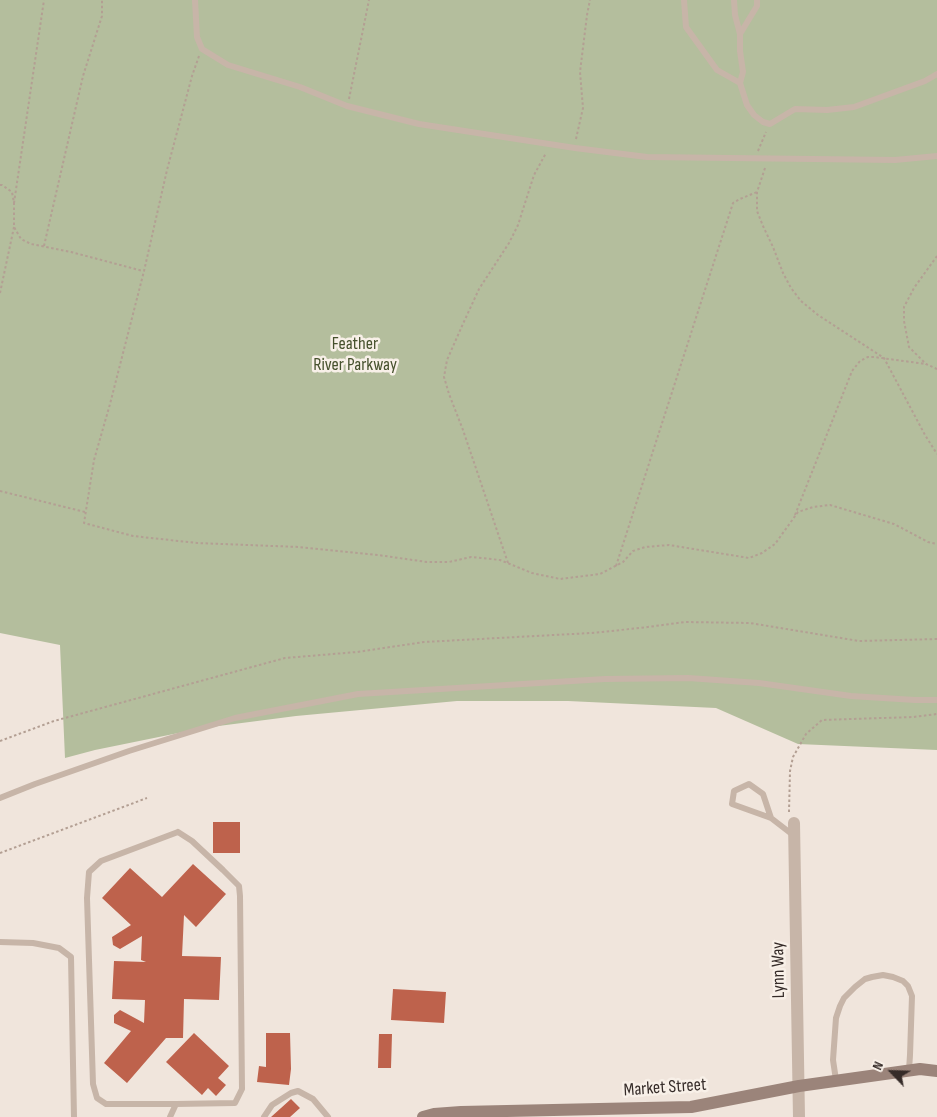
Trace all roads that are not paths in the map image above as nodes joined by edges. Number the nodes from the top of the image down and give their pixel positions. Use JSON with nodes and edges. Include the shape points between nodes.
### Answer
{"nodes":[{"id":1,"x":195,"y":0,"type":"edge"},
{"id":2,"x":684,"y":0,"type":"edge"},
{"id":3,"x":734,"y":0,"type":"edge"},
{"id":4,"x":757,"y":0,"type":"edge"},
{"id":5,"x":740,"y":34,"type":"junction"},
{"id":6,"x":937,"y":74,"type":"edge"},
{"id":7,"x":740,"y":83,"type":"junction"},
{"id":8,"x":937,"y":156,"type":"edge"},
{"id":9,"x":937,"y":700,"type":"edge"},
{"id":10,"x":0,"y":798,"type":"edge"},
{"id":11,"x":771,"y":818,"type":"junction"},
{"id":12,"x":794,"y":829,"type":"joint"},
{"id":13,"x":0,"y":942,"type":"edge"},
{"id":14,"x":909,"y":1070,"type":"junction"},
{"id":15,"x":937,"y":1071,"type":"edge"},
{"id":16,"x":836,"y":1080,"type":"junction"},
{"id":17,"x":799,"y":1086,"type":"junction"},
{"id":18,"x":176,"y":1104,"type":"junction"},
{"id":19,"x":74,"y":1117,"type":"edge"},
{"id":20,"x":170,"y":1117,"type":"edge"},
{"id":21,"x":264,"y":1117,"type":"edge"},
{"id":22,"x":328,"y":1117,"type":"edge"},
{"id":23,"x":423,"y":1117,"type":"edge"},
{"id":24,"x":799,"y":1117,"type":"edge"}],
"edges":[{"from":1,"to":8,"type":"lane","via":[[197,37],[202,50],[228,65],[348,106],[420,124],[647,157],[895,160]]},
{"from":2,"to":7,"type":"lane","via":[[686,27],[717,70]]},
{"from":3,"to":5,"type":"lane"},
{"from":4,"to":5,"type":"lane","via":[[758,6]]},
{"from":5,"to":7,"type":"lane","via":[[743,72]]},
{"from":6,"to":7,"type":"lane","via":[[854,108],[795,109],[770,124],[754,115]]},
{"from":9,"to":10,"type":"lane","via":[[851,696],[759,683],[688,678],[605,679],[358,694],[236,718],[129,751]]},
{"from":11,"to":11,"type":"lane","via":[[732,804],[734,791],[749,784],[763,794]]},
{"from":11,"to":12,"type":"lane"},
{"from":12,"to":17,"type":"street","name":"Lynn Way"},
{"from":13,"to":19,"type":"lane","via":[[59,948],[71,958]]},
{"from":14,"to":15,"type":"main road","name":"Market Street"},
{"from":14,"to":16,"type":"main road","name":"Market Street"},
{"from":14,"to":16,"type":"lane","via":[[912,996],[903,981],[884,975],[864,979],[840,1006],[833,1053]]},
{"from":16,"to":17,"type":"main road","name":"Market Street"},
{"from":17,"to":23,"type":"main road","name":"Market Street","via":[[691,1107],[461,1112]]},
{"from":17,"to":24,"type":"street","name":"Lynn Way"},
{"from":18,"to":18,"type":"lane","via":[[235,1103],[242,1089],[239,886],[192,841],[178,832],[101,861],[89,872],[87,898],[93,1084],[97,1098],[106,1104]]},
{"from":18,"to":20,"type":"lane"},
{"from":21,"to":22,"type":"lane","via":[[272,1105],[298,1091],[313,1099]]}]}
